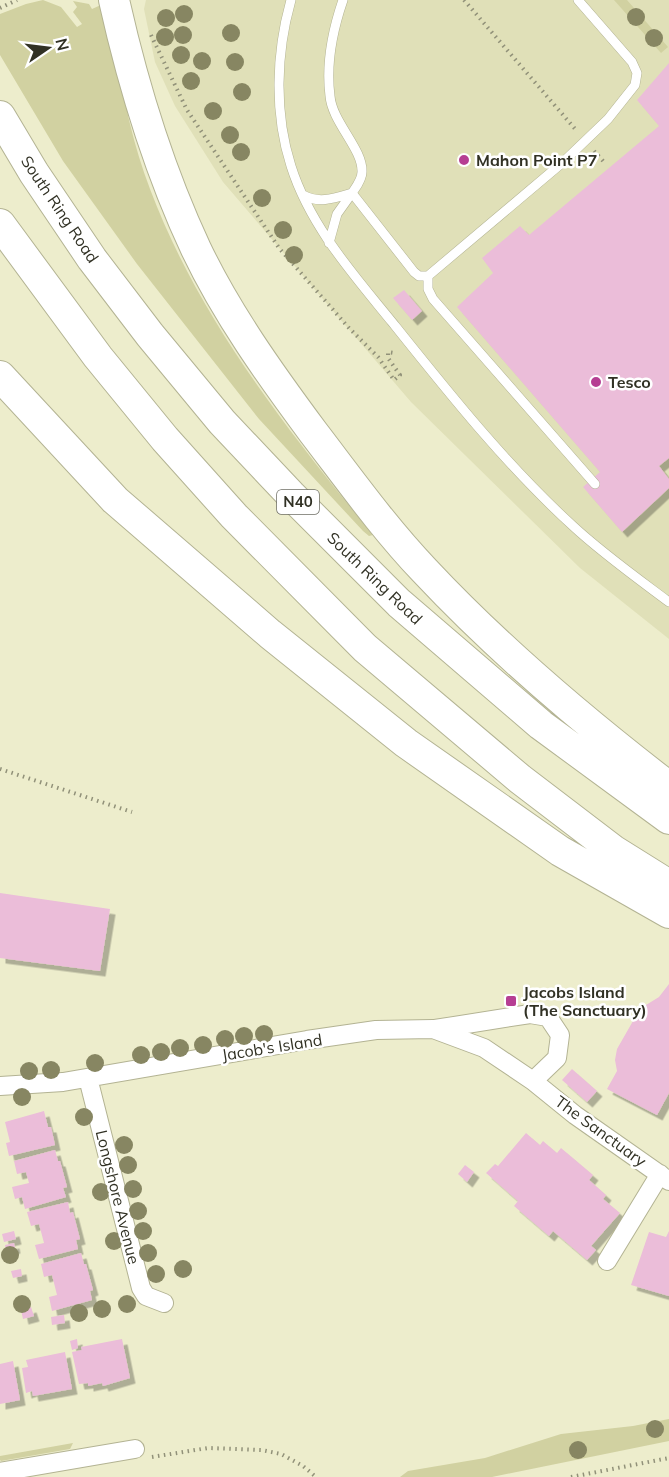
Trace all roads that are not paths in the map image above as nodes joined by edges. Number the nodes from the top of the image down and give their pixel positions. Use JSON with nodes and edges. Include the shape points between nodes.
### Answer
{"nodes":[{"id":1,"x":114,"y":0,"type":"edge"},
{"id":2,"x":291,"y":0,"type":"edge"},
{"id":3,"x":343,"y":0,"type":"edge"},
{"id":4,"x":578,"y":0,"type":"edge"},
{"id":5,"x":0,"y":116,"type":"edge"},
{"id":6,"x":352,"y":193,"type":"junction"},
{"id":7,"x":303,"y":195,"type":"junction"},
{"id":8,"x":0,"y":224,"type":"edge"},
{"id":9,"x":329,"y":243,"type":"junction"},
{"id":10,"x":429,"y":276,"type":"junction"},
{"id":11,"x":0,"y":376,"type":"edge"},
{"id":12,"x":595,"y":484,"type":"dead end"},
{"id":13,"x":669,"y":602,"type":"edge"},
{"id":14,"x":669,"y":787,"type":"edge"},
{"id":15,"x":669,"y":819,"type":"edge"},
{"id":16,"x":669,"y":885,"type":"edge"},
{"id":17,"x":669,"y":913,"type":"edge"},
{"id":18,"x":433,"y":1029,"type":"junction"},
{"id":19,"x":88,"y":1078,"type":"junction"},
{"id":20,"x":533,"y":1081,"type":"junction"},
{"id":21,"x":0,"y":1086,"type":"edge"},
{"id":22,"x":665,"y":1178,"type":"edge"},
{"id":23,"x":607,"y":1261,"type":"dead end"},
{"id":24,"x":164,"y":1303,"type":"dead end"},
{"id":25,"x":135,"y":1449,"type":"road end"},
{"id":26,"x":0,"y":1472,"type":"edge"}],
"edges":[{"from":1,"to":14,"type":"highway","via":[[136,83],[196,250],[279,387],[424,571],[556,696]]},
{"from":2,"to":7,"type":"lane","via":[[279,63],[280,105],[285,143]]},
{"from":3,"to":6,"type":"lane","via":[[330,62],[330,97],[360,163],[362,172]]},
{"from":4,"to":10,"type":"lane","via":[[632,62],[637,80],[631,92],[585,141]]},
{"from":5,"to":15,"type":"highway","name":"South Ring Road","number":"N40","via":[[92,259],[150,335],[222,422],[291,495],[399,603],[541,725]]},
{"from":6,"to":7,"type":"lane","via":[[320,200]]},
{"from":6,"to":9,"type":"lane","via":[[337,214]]},
{"from":6,"to":10,"type":"lane","via":[[414,272]]},
{"from":7,"to":9,"type":"lane"},
{"from":8,"to":16,"type":"highway","via":[[98,357],[165,439],[234,516],[365,648],[520,779],[613,850]]},
{"from":9,"to":13,"type":"lane","via":[[545,500],[574,528]]},
{"from":10,"to":12,"type":"lane","via":[[428,289],[433,299]]},
{"from":11,"to":17,"type":"highway","via":[[115,500],[270,634],[406,743],[560,851]]},
{"from":18,"to":19,"type":"street","name":"Jacob's Island","via":[[376,1030]]},
{"from":18,"to":20,"type":"street","name":"Jacob's Island","via":[[484,1048]]},
{"from":18,"to":20,"type":"street","via":[[530,1014],[548,1017],[560,1035],[557,1058]]},
{"from":19,"to":21,"type":"street","name":"Jacob's Island"},
{"from":19,"to":24,"type":"street","name":"Longshore Avenue","via":[[141,1288],[147,1296]]},
{"from":20,"to":22,"type":"street","name":"The Sanctuary"},
{"from":22,"to":23,"type":"street"},
{"from":25,"to":26,"type":"street"}]}
